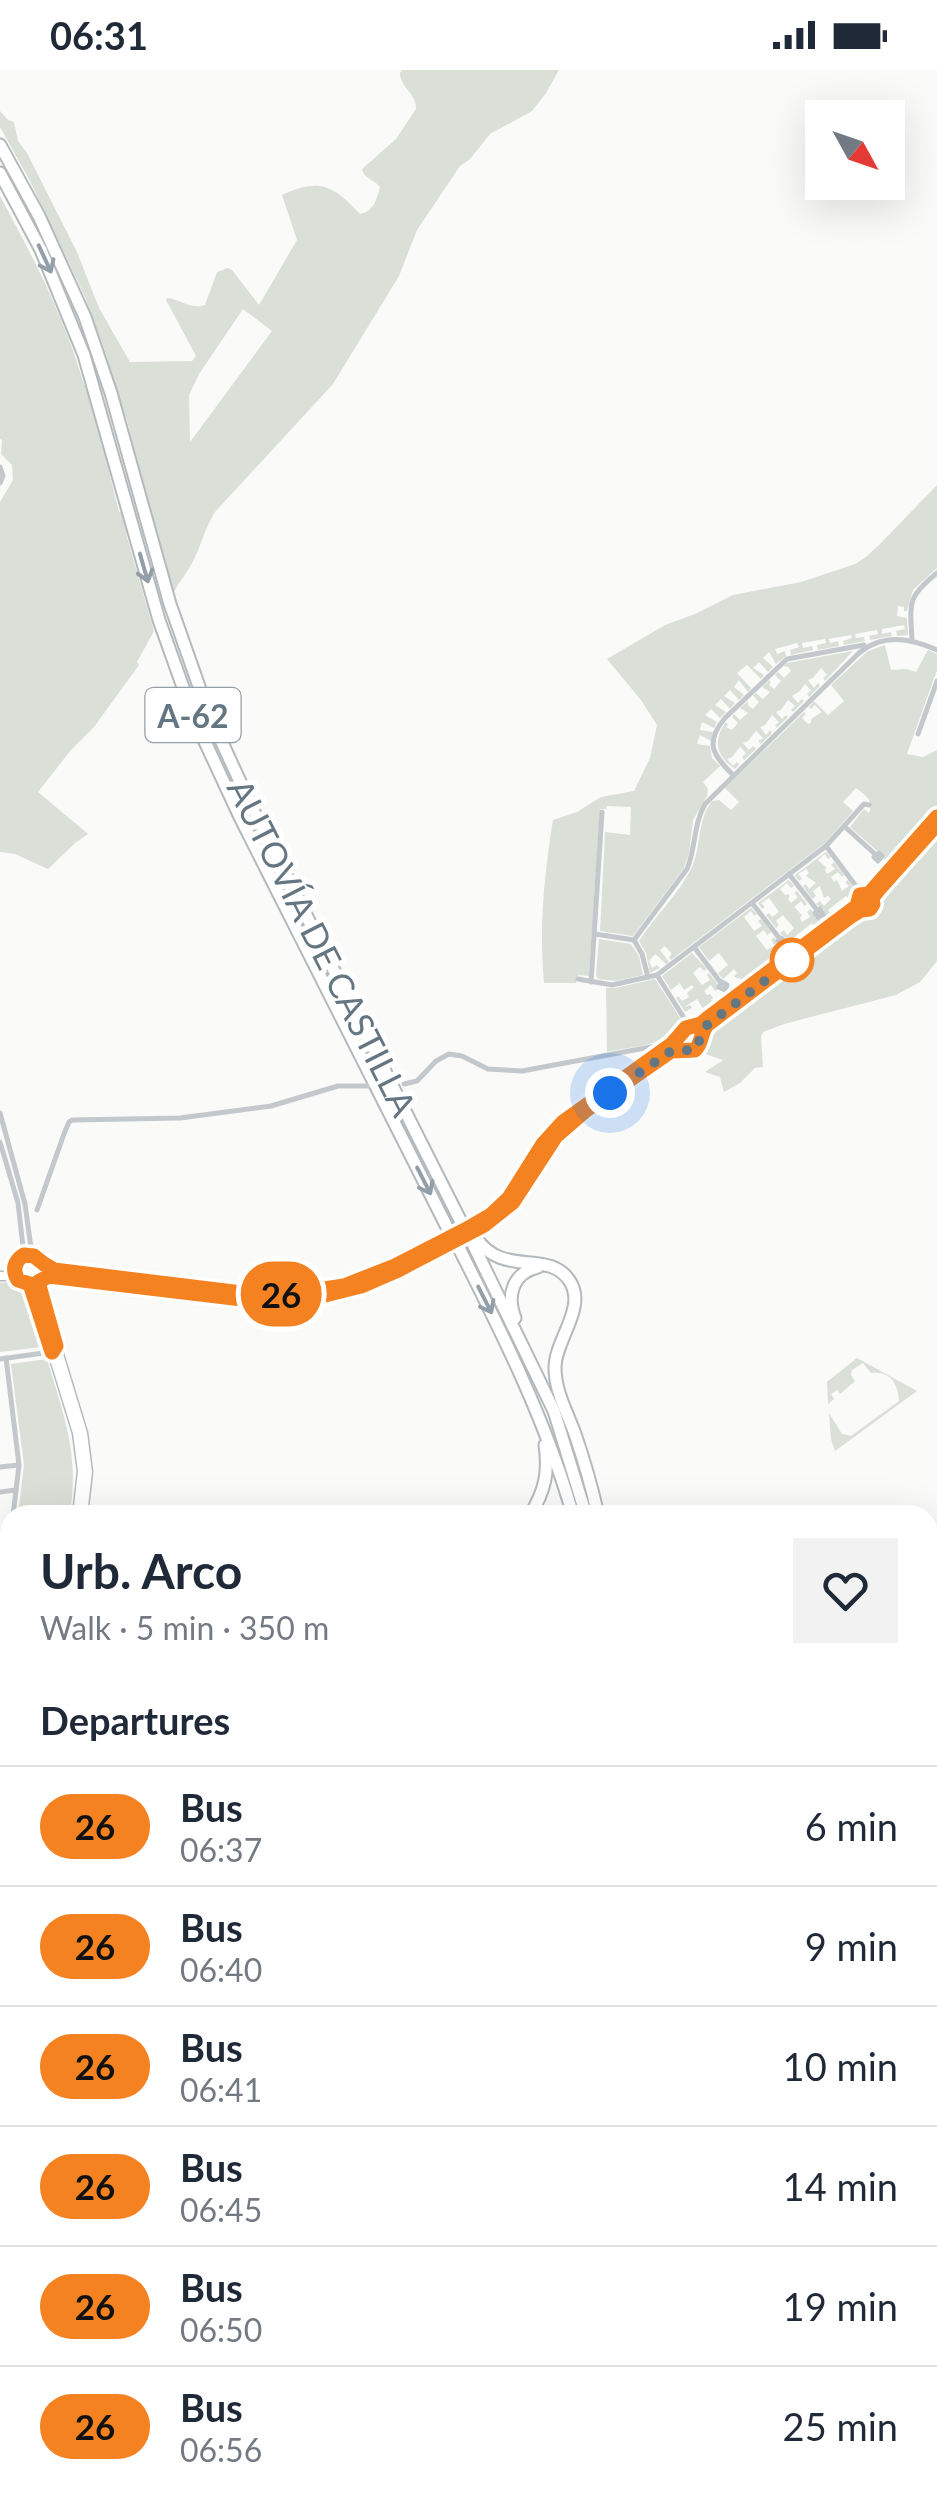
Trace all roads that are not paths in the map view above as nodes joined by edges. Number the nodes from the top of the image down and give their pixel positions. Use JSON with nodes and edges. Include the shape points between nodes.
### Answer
{"nodes":[{"id":1,"x":0,"y":143,"type":"edge"},
{"id":2,"x":0,"y":173,"type":"edge"},
{"id":3,"x":0,"y":467,"type":"edge"},
{"id":4,"x":0,"y":483,"type":"edge"},
{"id":5,"x":937,"y":573,"type":"edge"},
{"id":6,"x":912,"y":639,"type":"junction"},
{"id":7,"x":869,"y":644,"type":"junction"},
{"id":8,"x":937,"y":650,"type":"edge"},
{"id":9,"x":937,"y":681,"type":"edge"},
{"id":10,"x":918,"y":734,"type":"dead end"},
{"id":11,"x":733,"y":775,"type":"junction"},
{"id":12,"x":869,"y":805,"type":"dead end"},
{"id":13,"x":602,"y":812,"type":"dead end"},
{"id":14,"x":937,"y":820,"type":"edge"},
{"id":15,"x":844,"y":826,"type":"junction"},
{"id":16,"x":826,"y":846,"type":"junction"},
{"id":17,"x":875,"y":854,"type":"dead end"},
{"id":18,"x":789,"y":874,"type":"junction"},
{"id":19,"x":868,"y":895,"type":"junction"},
{"id":20,"x":752,"y":903,"type":"junction"},
{"id":21,"x":859,"y":908,"type":"junction"},
{"id":22,"x":817,"y":910,"type":"dead end"},
{"id":23,"x":594,"y":934,"type":"junction"},
{"id":24,"x":780,"y":939,"type":"dead end"},
{"id":25,"x":634,"y":940,"type":"junction"},
{"id":26,"x":694,"y":946,"type":"junction"},
{"id":27,"x":657,"y":975,"type":"junction"},
{"id":28,"x":648,"y":976,"type":"junction"},
{"id":29,"x":578,"y":979,"type":"dead end"},
{"id":30,"x":591,"y":982,"type":"junction"},
{"id":31,"x":721,"y":983,"type":"dead end"},
{"id":32,"x":695,"y":1029,"type":"junction"},
{"id":33,"x":678,"y":1038,"type":"junction"},
{"id":34,"x":683,"y":1050,"type":"junction"},
{"id":35,"x":404,"y":1084,"type":"dead end"},
{"id":36,"x":368,"y":1086,"type":"dead end"},
{"id":37,"x":0,"y":1113,"type":"edge"},
{"id":38,"x":0,"y":1142,"type":"edge"},
{"id":39,"x":37,"y":1210,"type":"dead end"},
{"id":40,"x":473,"y":1239,"type":"junction"},
{"id":41,"x":28,"y":1255,"type":"junction"},
{"id":42,"x":44,"y":1264,"type":"junction"},
{"id":43,"x":548,"y":1266,"type":"junction"},
{"id":44,"x":15,"y":1271,"type":"junction"},
{"id":45,"x":0,"y":1273,"type":"edge"},
{"id":46,"x":36,"y":1282,"type":"junction"},
{"id":47,"x":253,"y":1292,"type":"junction"},
{"id":48,"x":276,"y":1292,"type":"junction"},
{"id":49,"x":276,"y":1304,"type":"junction"},
{"id":50,"x":253,"y":1305,"type":"junction"},
{"id":51,"x":54,"y":1349,"type":"junction"},
{"id":52,"x":510,"y":1352,"type":"junction"},
{"id":53,"x":3,"y":1358,"type":"edge"},
{"id":54,"x":19,"y":1465,"type":"junction"},
{"id":55,"x":0,"y":1468,"type":"edge"},
{"id":56,"x":16,"y":1490,"type":"junction"},
{"id":57,"x":0,"y":1492,"type":"edge"},
{"id":58,"x":14,"y":1505,"type":"edge"},
{"id":59,"x":82,"y":1505,"type":"edge"},
{"id":60,"x":535,"y":1505,"type":"edge"},
{"id":61,"x":569,"y":1505,"type":"edge"},
{"id":62,"x":584,"y":1505,"type":"edge"},
{"id":63,"x":585,"y":1505,"type":"edge"},
{"id":64,"x":595,"y":1505,"type":"edge"}],
"edges":[{"from":1,"to":40,"type":"highway","name":"AUTOVÍA DE CASTILLA","number":"A-62","bridge":true,"via":[[92,335],[170,604],[216,729]]},
{"from":2,"to":52,"type":"highway","name":"AUTOVÍA DE CASTILLA","number":"A-62","one_way":true,"bridge":true,"via":[[48,264],[84,355],[159,620],[194,718]]},
{"from":3,"to":4,"type":"street"},
{"from":5,"to":6,"type":"street","via":[[912,600]]},
{"from":6,"to":7,"type":"street"},
{"from":6,"to":8,"type":"street"},
{"from":7,"to":11,"type":"street"},
{"from":7,"to":11,"type":"street","via":[[787,659],[724,718],[713,751]]},
{"from":9,"to":10,"type":"street"},
{"from":11,"to":25,"type":"street","via":[[704,804],[688,869]]},
{"from":12,"to":15,"type":"street"},
{"from":13,"to":23,"type":"street"},
{"from":14,"to":19,"type":"main road"},
{"from":15,"to":16,"type":"street"},
{"from":15,"to":17,"type":"street"},
{"from":16,"to":18,"type":"street"},
{"from":16,"to":19,"type":"street"},
{"from":18,"to":20,"type":"street"},
{"from":18,"to":22,"type":"street"},
{"from":19,"to":21,"type":"main road","via":[[857,898]]},
{"from":19,"to":21,"type":"main road","via":[[872,907]]},
{"from":20,"to":24,"type":"street"},
{"from":20,"to":26,"type":"street"},
{"from":21,"to":32,"type":"main road"},
{"from":23,"to":25,"type":"street"},
{"from":23,"to":30,"type":"street"},
{"from":25,"to":28,"type":"street"},
{"from":26,"to":27,"type":"street"},
{"from":26,"to":31,"type":"street"},
{"from":27,"to":28,"type":"street"},
{"from":27,"to":32,"type":"street"},
{"from":28,"to":30,"type":"street","via":[[615,985]]},
{"from":29,"to":30,"type":"street"},
{"from":32,"to":33,"type":"main road"},
{"from":32,"to":34,"type":"main road","via":[[700,1042],[695,1050]]},
{"from":33,"to":34,"type":"main road"},
{"from":33,"to":35,"type":"street","via":[[522,1071],[488,1069],[448,1054]]},
{"from":33,"to":48,"type":"main road","via":[[563,1122],[491,1215],[359,1281]]},
{"from":34,"to":49,"type":"main road","via":[[671,1051],[565,1127],[513,1202],[484,1225],[361,1286]]},
{"from":36,"to":39,"type":"street","via":[[338,1086],[271,1106],[180,1118],[72,1120]]},
{"from":37,"to":41,"type":"street","via":[[25,1204]]},
{"from":38,"to":41,"type":"street"},
{"from":40,"to":43,"type":"highway","via":[[495,1257]]},
{"from":40,"to":62,"type":"highway","name":"AUTOVÍA DE CASTILLA","number":"A-62","via":[[554,1411]]},
{"from":41,"to":42,"type":"main road"},
{"from":41,"to":44,"type":"main road"},
{"from":42,"to":46,"type":"main road"},
{"from":42,"to":47,"type":"main road"},
{"from":43,"to":63,"type":"highway","via":[[522,1274],[510,1302],[556,1409]]},
{"from":43,"to":64,"type":"highway","via":[[574,1289],[554,1372]]},
{"from":44,"to":45,"type":"main road"},
{"from":44,"to":46,"type":"main road","via":[[22,1282]]},
{"from":46,"to":50,"type":"main road","via":[[54,1276]]},
{"from":46,"to":51,"type":"main road"},
{"from":47,"to":48,"type":"main road","via":[[262,1285]]},
{"from":47,"to":50,"type":"main road"},
{"from":48,"to":49,"type":"main road"},
{"from":49,"to":50,"type":"main road","via":[[262,1311]]},
{"from":51,"to":53,"type":"street"},
{"from":51,"to":59,"type":"main road","via":[[85,1445]]},
{"from":52,"to":60,"type":"highway","via":[[545,1446],[548,1469]]},
{"from":52,"to":61,"type":"highway","name":"AUTOVÍA DE CASTILLA","number":"A-62"},
{"from":53,"to":54,"type":"street"},
{"from":54,"to":55,"type":"street"},
{"from":54,"to":56,"type":"street"},
{"from":56,"to":57,"type":"street"},
{"from":56,"to":58,"type":"street"}]}
